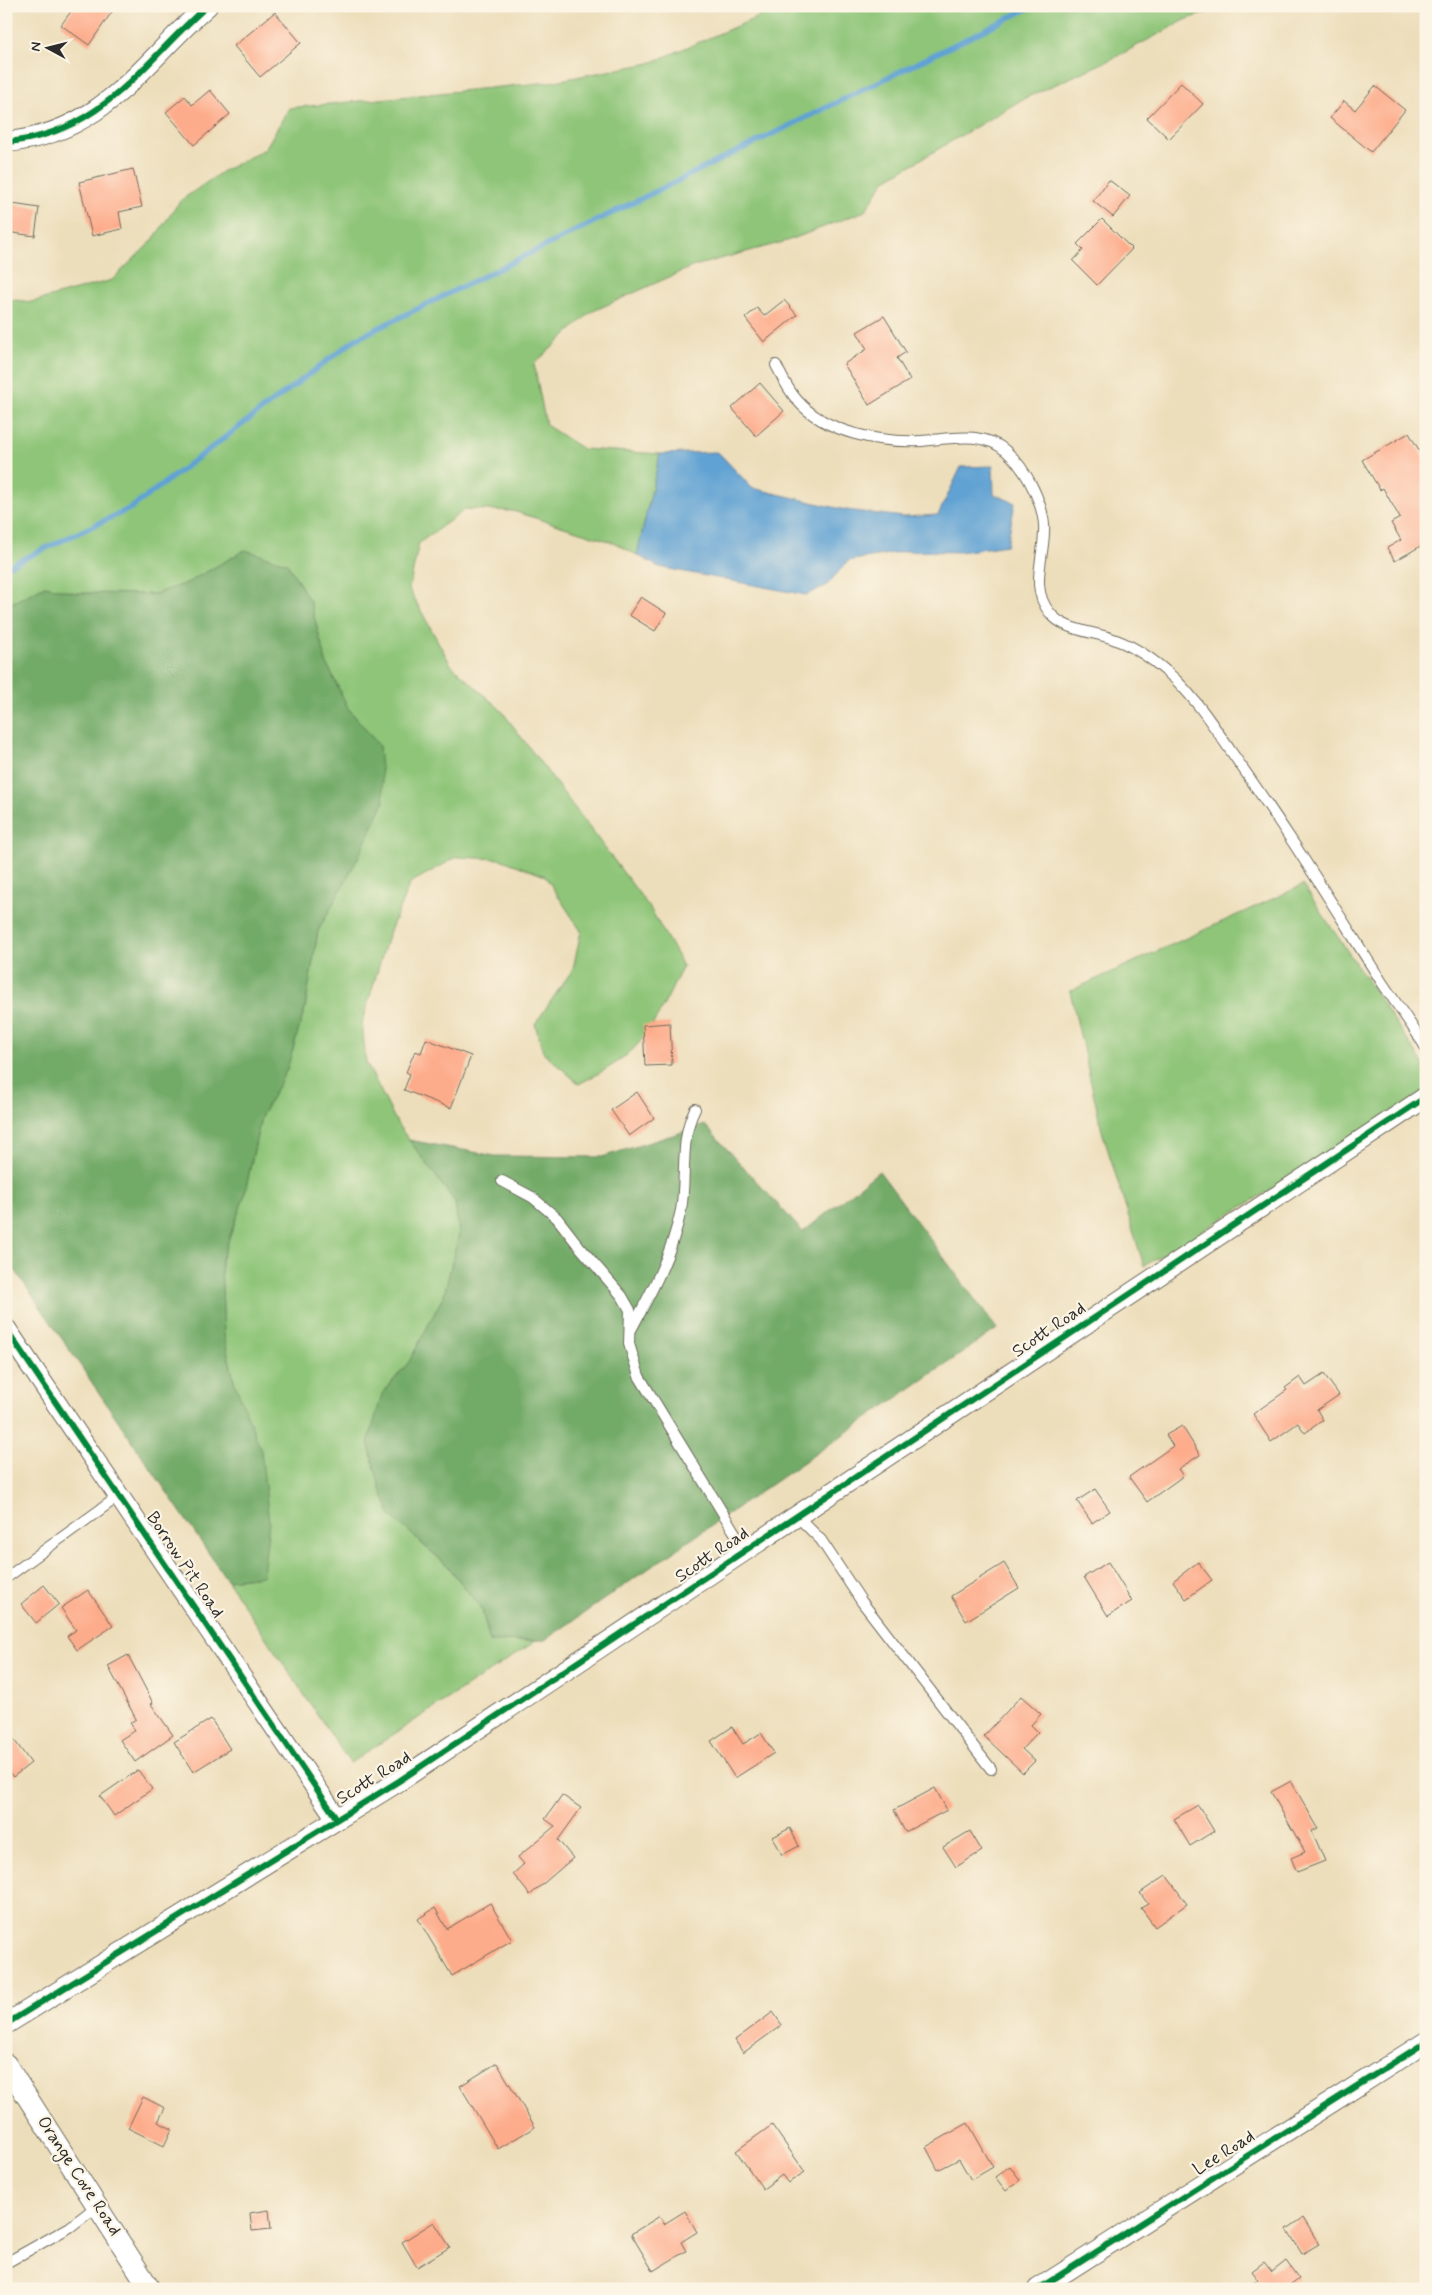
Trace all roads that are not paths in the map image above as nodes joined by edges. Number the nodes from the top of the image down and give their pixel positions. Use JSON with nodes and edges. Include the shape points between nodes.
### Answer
{"nodes":[{"id":1,"x":207,"y":6,"type":"edge"},
{"id":2,"x":6,"y":142,"type":"edge"},
{"id":3,"x":776,"y":365,"type":"dead end"},
{"id":4,"x":1426,"y":1048,"type":"edge"},
{"id":5,"x":1426,"y":1097,"type":"edge"},
{"id":6,"x":695,"y":1109,"type":"dead end"},
{"id":7,"x":502,"y":1181,"type":"dead end"},
{"id":8,"x":6,"y":1329,"type":"edge"},
{"id":9,"x":631,"y":1330,"type":"junction"},
{"id":10,"x":119,"y":1496,"type":"junction"},
{"id":11,"x":797,"y":1516,"type":"junction"},
{"id":12,"x":746,"y":1551,"type":"junction"},
{"id":13,"x":6,"y":1578,"type":"edge"},
{"id":14,"x":991,"y":1769,"type":"dead end"},
{"id":15,"x":337,"y":1819,"type":"junction"},
{"id":16,"x":6,"y":2024,"type":"edge"},
{"id":17,"x":1426,"y":2042,"type":"edge"},
{"id":18,"x":6,"y":2064,"type":"edge"},
{"id":19,"x":97,"y":2206,"type":"junction"},
{"id":20,"x":6,"y":2263,"type":"edge"},
{"id":21,"x":150,"y":2289,"type":"edge"},
{"id":22,"x":1038,"y":2289,"type":"edge"}],
"edges":[{"from":1,"to":2,"type":"street","via":[[113,99],[72,124]]},
{"from":3,"to":4,"type":"lane","via":[[797,400],[828,424],[890,440],[981,438],[996,444],[1013,458],[1037,496],[1042,511],[1045,531],[1038,583],[1048,611],[1066,625],[1116,640],[1138,651],[1176,680],[1200,707],[1272,810]]},
{"from":5,"to":11,"type":"street","name":"Scott Road"},
{"from":6,"to":9,"type":"lane","via":[[688,1124],[681,1208],[674,1240],[662,1272]]},
{"from":7,"to":9,"type":"lane","via":[[532,1197],[557,1218],[622,1296],[630,1310]]},
{"from":8,"to":10,"type":"street","name":"Borrow Pit Road"},
{"from":9,"to":12,"type":"lane","via":[[629,1344],[639,1376]]},
{"from":10,"to":13,"type":"lane"},
{"from":10,"to":15,"type":"street","name":"Borrow Pit Road"},
{"from":11,"to":12,"type":"street","name":"Scott Road"},
{"from":11,"to":14,"type":"lane","via":[[821,1540],[862,1602]]},
{"from":12,"to":15,"type":"street","name":"Scott Road"},
{"from":15,"to":16,"type":"street","name":"Scott Road"},
{"from":17,"to":22,"type":"street","name":"Lee Road"},
{"from":18,"to":19,"type":"street","name":"Orange Cove Road"},
{"from":19,"to":20,"type":"lane","via":[[70,2226]]},
{"from":19,"to":21,"type":"street","name":"Orange Cove Road"}]}
